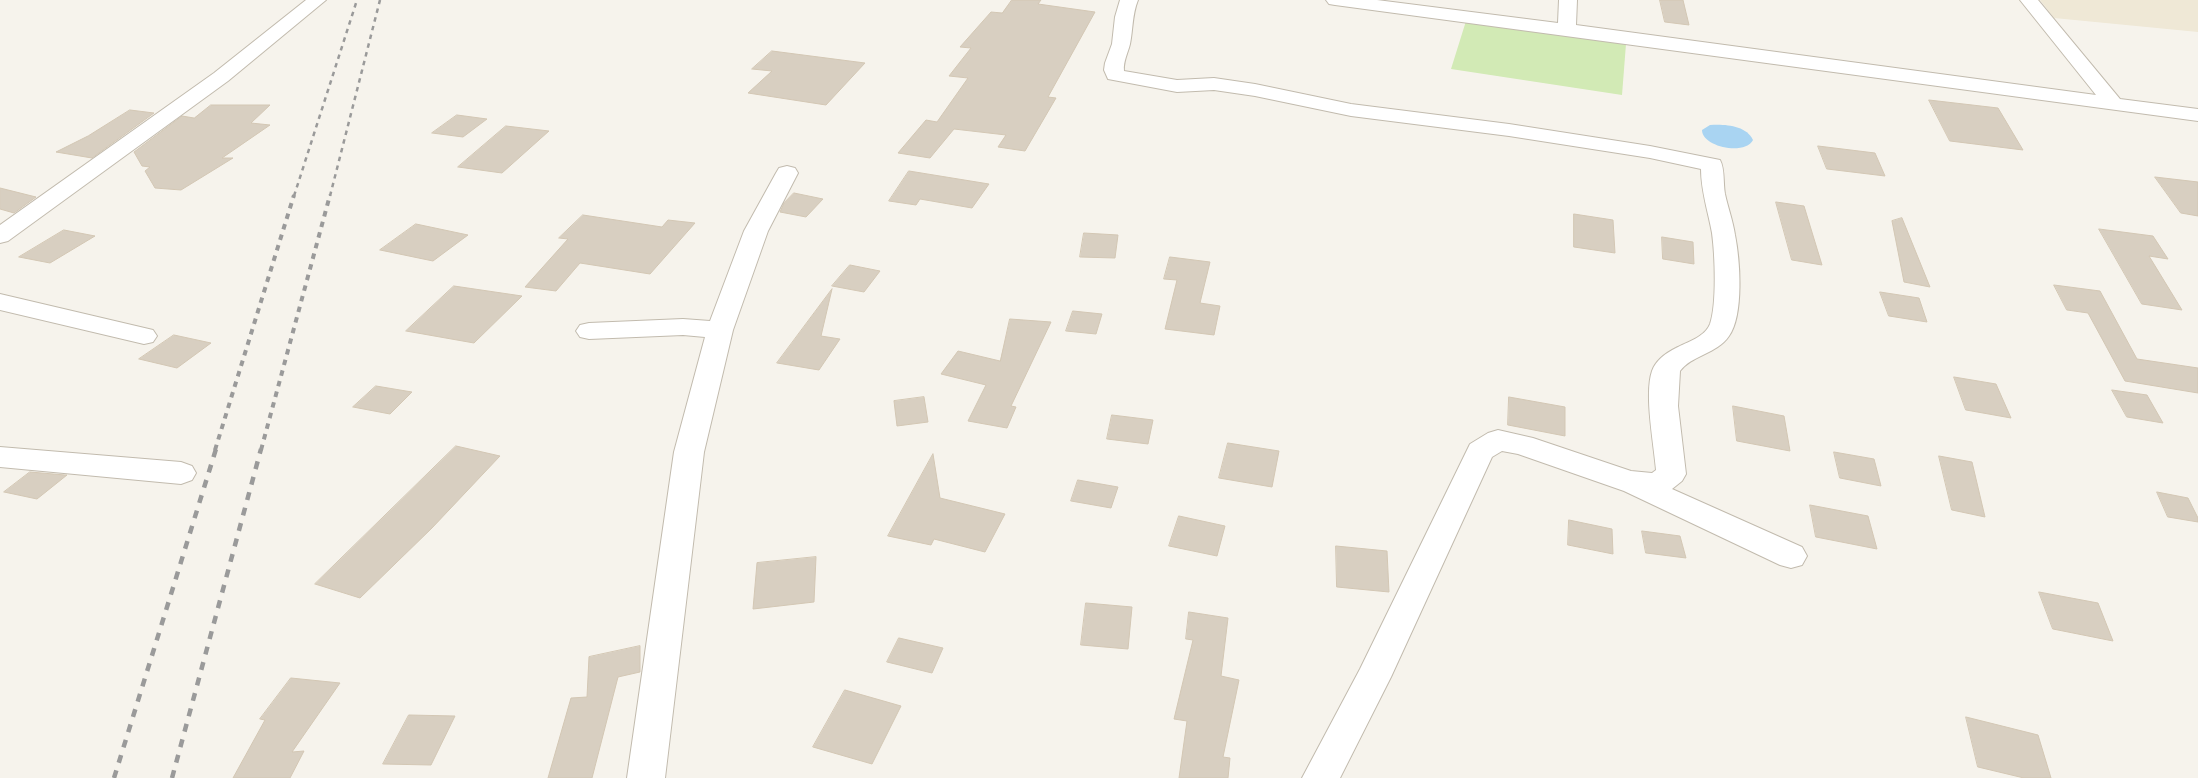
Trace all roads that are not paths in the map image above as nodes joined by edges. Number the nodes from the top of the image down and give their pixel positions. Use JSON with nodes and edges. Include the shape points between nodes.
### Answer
{"nodes":[{"id":1,"x":318,"y":0,"type":"edge"},
{"id":2,"x":1129,"y":0,"type":"edge"},
{"id":3,"x":1335,"y":0,"type":"edge"},
{"id":4,"x":1568,"y":0,"type":"edge"},
{"id":5,"x":2029,"y":0,"type":"edge"},
{"id":6,"x":1567,"y":29,"type":"junction"},
{"id":7,"x":2113,"y":103,"type":"junction"},
{"id":8,"x":2198,"y":115,"type":"edge"},
{"id":9,"x":788,"y":173,"type":"dead end"},
{"id":10,"x":0,"y":236,"type":"edge"},
{"id":11,"x":0,"y":302,"type":"edge"},
{"id":12,"x":720,"y":330,"type":"junction"},
{"id":13,"x":589,"y":331,"type":"dead end"},
{"id":14,"x":144,"y":336,"type":"dead end"},
{"id":15,"x":0,"y":458,"type":"edge"},
{"id":16,"x":181,"y":474,"type":"dead end"},
{"id":17,"x":1629,"y":482,"type":"junction"},
{"id":18,"x":1790,"y":556,"type":"dead end"},
{"id":19,"x":646,"y":778,"type":"edge"},
{"id":20,"x":1321,"y":778,"type":"edge"}],
"edges":[{"from":1,"to":10,"type":"street","via":[[221,77]]},
{"from":2,"to":17,"type":"street","via":[[1123,13],[1120,44],[1112,65],[1115,75],[1177,86],[1214,84],[1247,89],[1351,110],[1509,130],[1650,152],[1712,166],[1711,184],[1725,243],[1722,325],[1709,343],[1674,360],[1666,370],[1670,474],[1658,484]]},
{"from":3,"to":6,"type":"street"},
{"from":4,"to":6,"type":"street"},
{"from":5,"to":7,"type":"street"},
{"from":6,"to":7,"type":"street"},
{"from":7,"to":8,"type":"street"},
{"from":9,"to":12,"type":"street","via":[[756,231]]},
{"from":11,"to":14,"type":"street"},
{"from":12,"to":13,"type":"street","via":[[683,327]]},
{"from":12,"to":19,"type":"street","via":[[688,452]]},
{"from":15,"to":16,"type":"street"},
{"from":17,"to":18,"type":"street"},
{"from":17,"to":20,"type":"street","via":[[1523,445],[1498,440],[1480,451],[1373,677]]}]}
